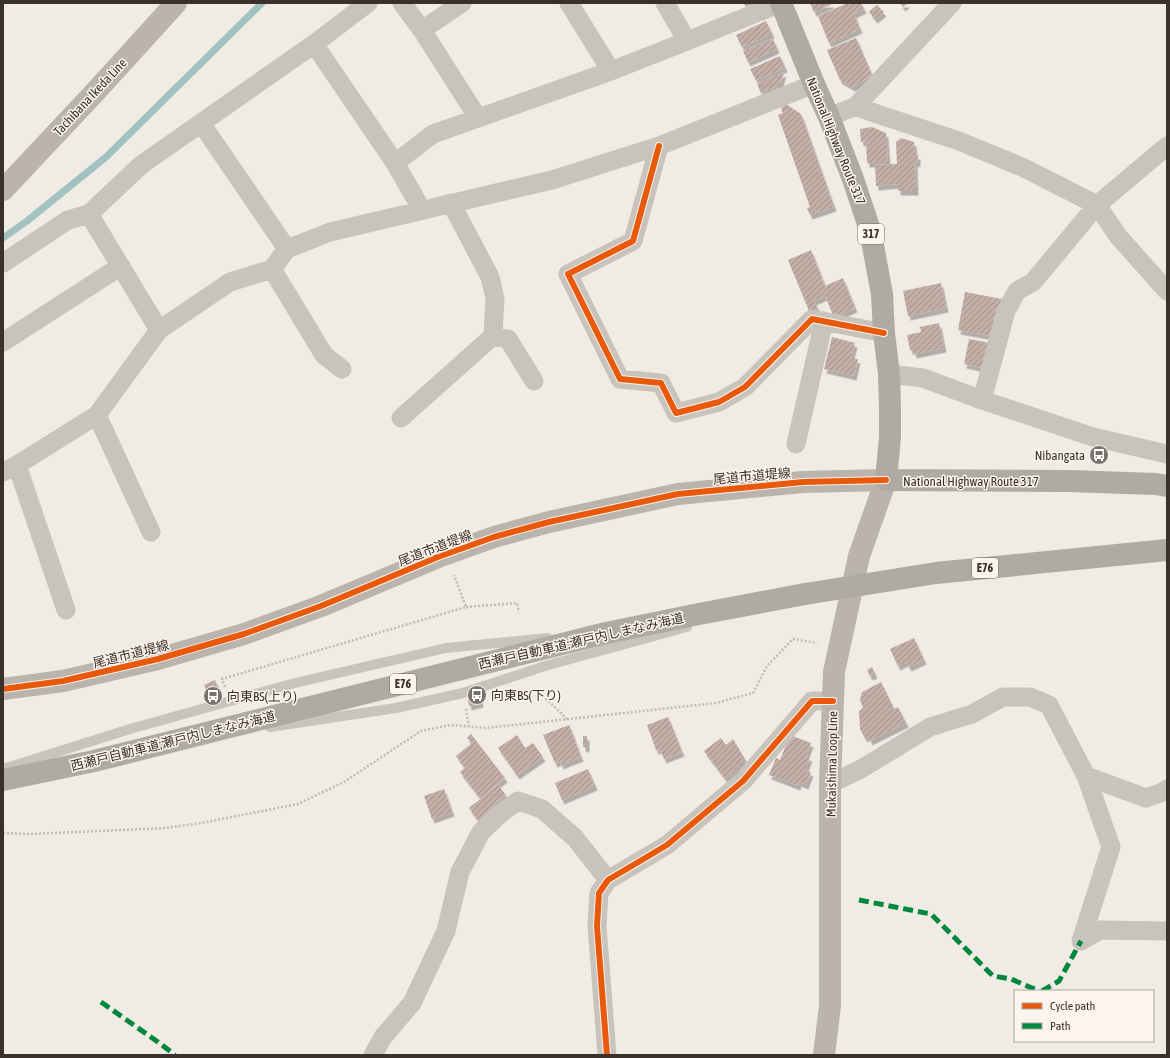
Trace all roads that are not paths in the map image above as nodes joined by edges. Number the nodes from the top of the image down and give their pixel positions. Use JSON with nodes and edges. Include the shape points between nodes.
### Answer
{"nodes":[{"id":1,"x":176,"y":3,"type":"edge"},
{"id":2,"x":368,"y":3,"type":"edge"},
{"id":3,"x":402,"y":3,"type":"edge"},
{"id":4,"x":462,"y":3,"type":"edge"},
{"id":5,"x":569,"y":3,"type":"edge"},
{"id":6,"x":665,"y":3,"type":"edge"},
{"id":7,"x":781,"y":3,"type":"edge"},
{"id":8,"x":952,"y":3,"type":"edge"},
{"id":9,"x":422,"y":30,"type":"junction"},
{"id":10,"x":688,"y":41,"type":"junction"},
{"id":11,"x":314,"y":44,"type":"junction"},
{"id":12,"x":611,"y":71,"type":"junction"},
{"id":13,"x":814,"y":84,"type":"junction"},
{"id":14,"x":856,"y":106,"type":"junction"},
{"id":15,"x":829,"y":117,"type":"junction"},
{"id":16,"x":478,"y":118,"type":"junction"},
{"id":17,"x":201,"y":123,"type":"junction"},
{"id":18,"x":659,"y":146,"type":"junction"},
{"id":19,"x":1167,"y":146,"type":"edge"},
{"id":20,"x":395,"y":163,"type":"junction"},
{"id":21,"x":3,"y":190,"type":"edge"},
{"id":22,"x":451,"y":203,"type":"junction"},
{"id":23,"x":1097,"y":205,"type":"junction"},
{"id":24,"x":422,"y":210,"type":"junction"},
{"id":25,"x":89,"y":214,"type":"junction"},
{"id":26,"x":287,"y":248,"type":"junction"},
{"id":27,"x":3,"y":263,"type":"edge"},
{"id":28,"x":121,"y":266,"type":"junction"},
{"id":29,"x":272,"y":269,"type":"junction"},
{"id":30,"x":1167,"y":291,"type":"edge"},
{"id":31,"x":824,"y":322,"type":"junction"},
{"id":32,"x":159,"y":330,"type":"junction"},
{"id":33,"x":884,"y":333,"type":"junction"},
{"id":34,"x":493,"y":336,"type":"junction"},
{"id":35,"x":3,"y":342,"type":"edge"},
{"id":36,"x":342,"y":369,"type":"dead end"},
{"id":37,"x":889,"y":374,"type":"junction"},
{"id":38,"x":534,"y":381,"type":"dead end"},
{"id":39,"x":982,"y":400,"type":"junction"},
{"id":40,"x":97,"y":415,"type":"junction"},
{"id":41,"x":402,"y":418,"type":"dead end"},
{"id":42,"x":796,"y":444,"type":"dead end"},
{"id":43,"x":1167,"y":454,"type":"edge"},
{"id":44,"x":10,"y":468,"type":"edge"},
{"id":45,"x":886,"y":480,"type":"junction"},
{"id":46,"x":1167,"y":486,"type":"edge"},
{"id":47,"x":151,"y":532,"type":"dead end"},
{"id":48,"x":1167,"y":550,"type":"edge"},
{"id":49,"x":804,"y":594,"type":"junction"},
{"id":50,"x":66,"y":610,"type":"dead end"},
{"id":51,"x":606,"y":633,"type":"junction"},
{"id":52,"x":3,"y":689,"type":"edge"},
{"id":53,"x":833,"y":701,"type":"junction"},
{"id":54,"x":162,"y":744,"type":"junction"},
{"id":55,"x":3,"y":769,"type":"edge"},
{"id":56,"x":1086,"y":776,"type":"junction"},
{"id":57,"x":3,"y":780,"type":"edge"},
{"id":58,"x":830,"y":784,"type":"junction"},
{"id":59,"x":1167,"y":789,"type":"edge"},
{"id":60,"x":608,"y":880,"type":"junction"},
{"id":61,"x":1167,"y":931,"type":"edge"},
{"id":62,"x":373,"y":1055,"type":"edge"},
{"id":63,"x":607,"y":1055,"type":"edge"},
{"id":64,"x":824,"y":1055,"type":"edge"}],
"edges":[{"from":1,"to":21,"type":"street","name":"Tachibana Ikeda Line"},
{"from":2,"to":11,"type":"street"},
{"from":3,"to":9,"type":"street"},
{"from":4,"to":9,"type":"street"},
{"from":5,"to":12,"type":"street"},
{"from":6,"to":10,"type":"street"},
{"from":7,"to":10,"type":"street"},
{"from":7,"to":13,"type":"highway","name":"National Highway Route 317","number":"317"},
{"from":8,"to":14,"type":"street"},
{"from":9,"to":16,"type":"street"},
{"from":10,"to":12,"type":"street"},
{"from":11,"to":17,"type":"street"},
{"from":11,"to":20,"type":"street"},
{"from":12,"to":16,"type":"street"},
{"from":13,"to":15,"type":"highway","name":"National Highway Route 317","number":"317"},
{"from":13,"to":18,"type":"street"},
{"from":14,"to":15,"type":"street"},
{"from":14,"to":23,"type":"street","via":[[959,141],[1022,167]]},
{"from":15,"to":33,"type":"highway","name":"National Highway Route 317","number":"317","via":[[870,230],[882,294]]},
{"from":16,"to":20,"type":"street","via":[[433,134]]},
{"from":17,"to":25,"type":"street","via":[[141,165]]},
{"from":17,"to":26,"type":"street"},
{"from":18,"to":22,"type":"street","via":[[552,180]]},
{"from":18,"to":31,"type":"street","via":[[633,241],[568,274],[620,379],[661,383],[676,413],[719,402],[745,387],[812,319]]},
{"from":19,"to":23,"type":"street"},
{"from":20,"to":24,"type":"street"},
{"from":22,"to":24,"type":"street"},
{"from":22,"to":34,"type":"street","via":[[490,277],[495,299]]},
{"from":23,"to":30,"type":"street","via":[[1118,236]]},
{"from":23,"to":39,"type":"street","via":[[1033,282],[1017,291],[1006,311]]},
{"from":24,"to":26,"type":"street","via":[[330,232]]},
{"from":25,"to":27,"type":"street","via":[[68,220]]},
{"from":25,"to":28,"type":"street"},
{"from":26,"to":29,"type":"street"},
{"from":28,"to":32,"type":"street"},
{"from":28,"to":35,"type":"street"},
{"from":29,"to":32,"type":"street","via":[[230,282]]},
{"from":29,"to":36,"type":"street","via":[[324,355]]},
{"from":31,"to":33,"type":"street"},
{"from":31,"to":42,"type":"street"},
{"from":32,"to":40,"type":"street"},
{"from":33,"to":37,"type":"highway","name":"National Highway Route 317","number":"317"},
{"from":34,"to":38,"type":"street","via":[[508,339]]},
{"from":34,"to":41,"type":"street"},
{"from":37,"to":39,"type":"street","via":[[923,378]]},
{"from":37,"to":45,"type":"highway","name":"National Highway Route 317","number":"317","via":[[890,437]]},
{"from":39,"to":43,"type":"street","via":[[1093,438]]},
{"from":40,"to":44,"type":"street"},
{"from":40,"to":47,"type":"street"},
{"from":44,"to":50,"type":"street"},
{"from":45,"to":46,"type":"highway","name":"National Highway Route 317","via":[[1069,481]]},
{"from":45,"to":52,"type":"street","name":"尾道市道堤線","via":[[803,482],[678,494],[549,522],[494,537],[438,557],[321,606],[244,634],[151,661],[63,681]]},
{"from":45,"to":53,"type":"street","name":"Mukaishima Loop Line","via":[[859,556],[834,672]]},
{"from":48,"to":49,"type":"highway","name":"西瀬戸自動車道;瀬戸内しまなみ海道","number":"E76","bridge":true,"via":[[936,573]]},
{"from":49,"to":51,"type":"highway","name":"西瀬戸自動車道;瀬戸内しまなみ海道","number":"E76"},
{"from":49,"to":54,"type":"lane","via":[[545,666],[463,693],[396,708]]},
{"from":51,"to":54,"type":"highway","name":"西瀬戸自動車道;瀬戸内しまなみ海道","number":"E76"},
{"from":51,"to":55,"type":"lane","via":[[446,648],[295,683],[130,729]]},
{"from":53,"to":58,"type":"street","name":"Mukaishima Loop Line"},
{"from":53,"to":60,"type":"street","via":[[812,701],[742,782],[667,845]]},
{"from":54,"to":57,"type":"highway","name":"西瀬戸自動車道;瀬戸内しまなみ海道","number":"E76"},
{"from":56,"to":58,"type":"street","via":[[1049,705],[1030,697],[1003,697],[972,714],[930,727],[861,769]]},
{"from":56,"to":59,"type":"street","via":[[1146,798]]},
{"from":56,"to":61,"type":"street","via":[[1111,847],[1081,941],[1100,930]]},
{"from":58,"to":64,"type":"street","name":"Mukaishima Loop Line","via":[[830,1006]]},
{"from":60,"to":62,"type":"street","via":[[575,838],[542,809],[518,801],[501,813],[481,832],[460,872],[446,931],[412,1002],[383,1037]]},
{"from":60,"to":63,"type":"street","via":[[599,893],[597,926]]}]}
